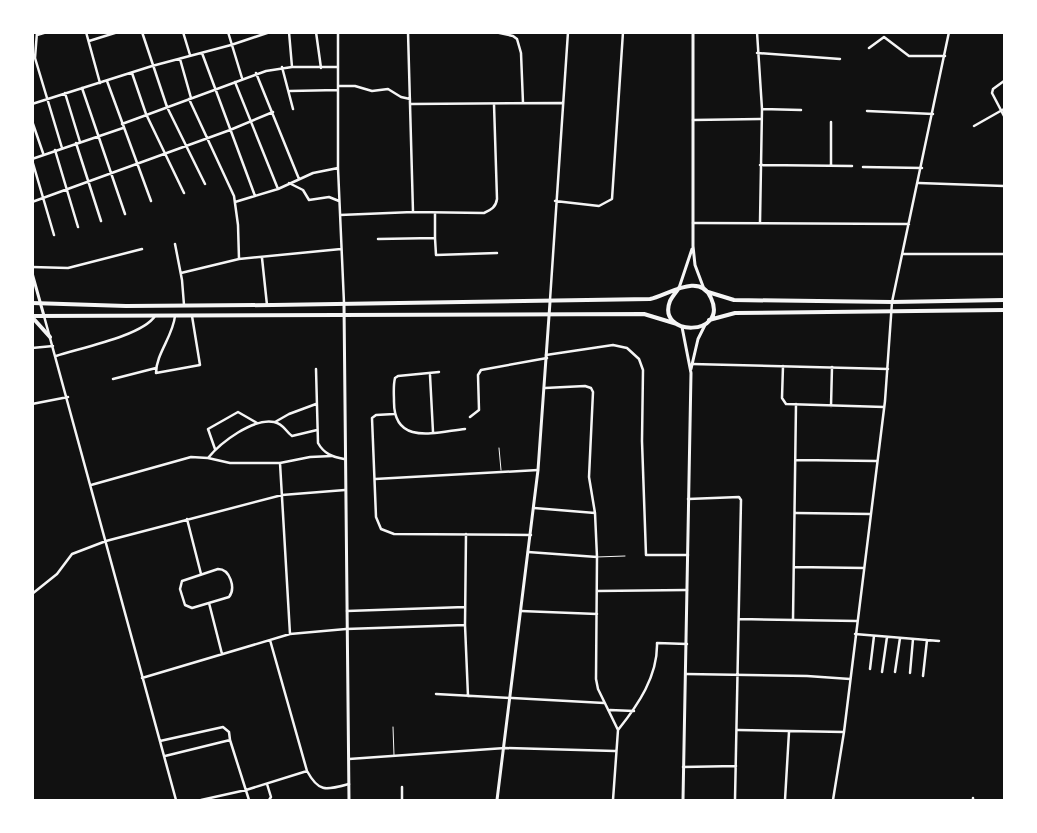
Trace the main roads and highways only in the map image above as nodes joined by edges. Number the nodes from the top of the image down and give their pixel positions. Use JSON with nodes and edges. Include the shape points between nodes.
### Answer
{"nodes":[{"id":1,"x":679,"y":288,"type":"junction"},
{"id":2,"x":705,"y":290,"type":"junction"},
{"id":3,"x":1004,"y":300,"type":"edge"},
{"id":4,"x":32,"y":303,"type":"edge"},
{"id":5,"x":1004,"y":310,"type":"edge"},
{"id":6,"x":32,"y":317,"type":"edge"},
{"id":7,"x":709,"y":320,"type":"junction"},
{"id":8,"x":677,"y":324,"type":"junction"},
{"id":9,"x":50,"y":336,"type":"road end"}],
"edges":[{"from":1,"to":2,"type":"main road","via":[[692,285]]},
{"from":1,"to":4,"type":"main road","via":[[650,299],[550,302]]},
{"from":1,"to":8,"type":"main road","via":[[669,302],[670,314]]},
{"from":2,"to":3,"type":"main road","via":[[734,300]]},
{"from":2,"to":7,"type":"main road","via":[[713,305]]},
{"from":5,"to":7,"type":"main road","via":[[736,313]]},
{"from":6,"to":8,"type":"main road","via":[[648,314]]},
{"from":6,"to":9,"type":"main road"},
{"from":7,"to":8,"type":"main road","via":[[690,329]]}]}
